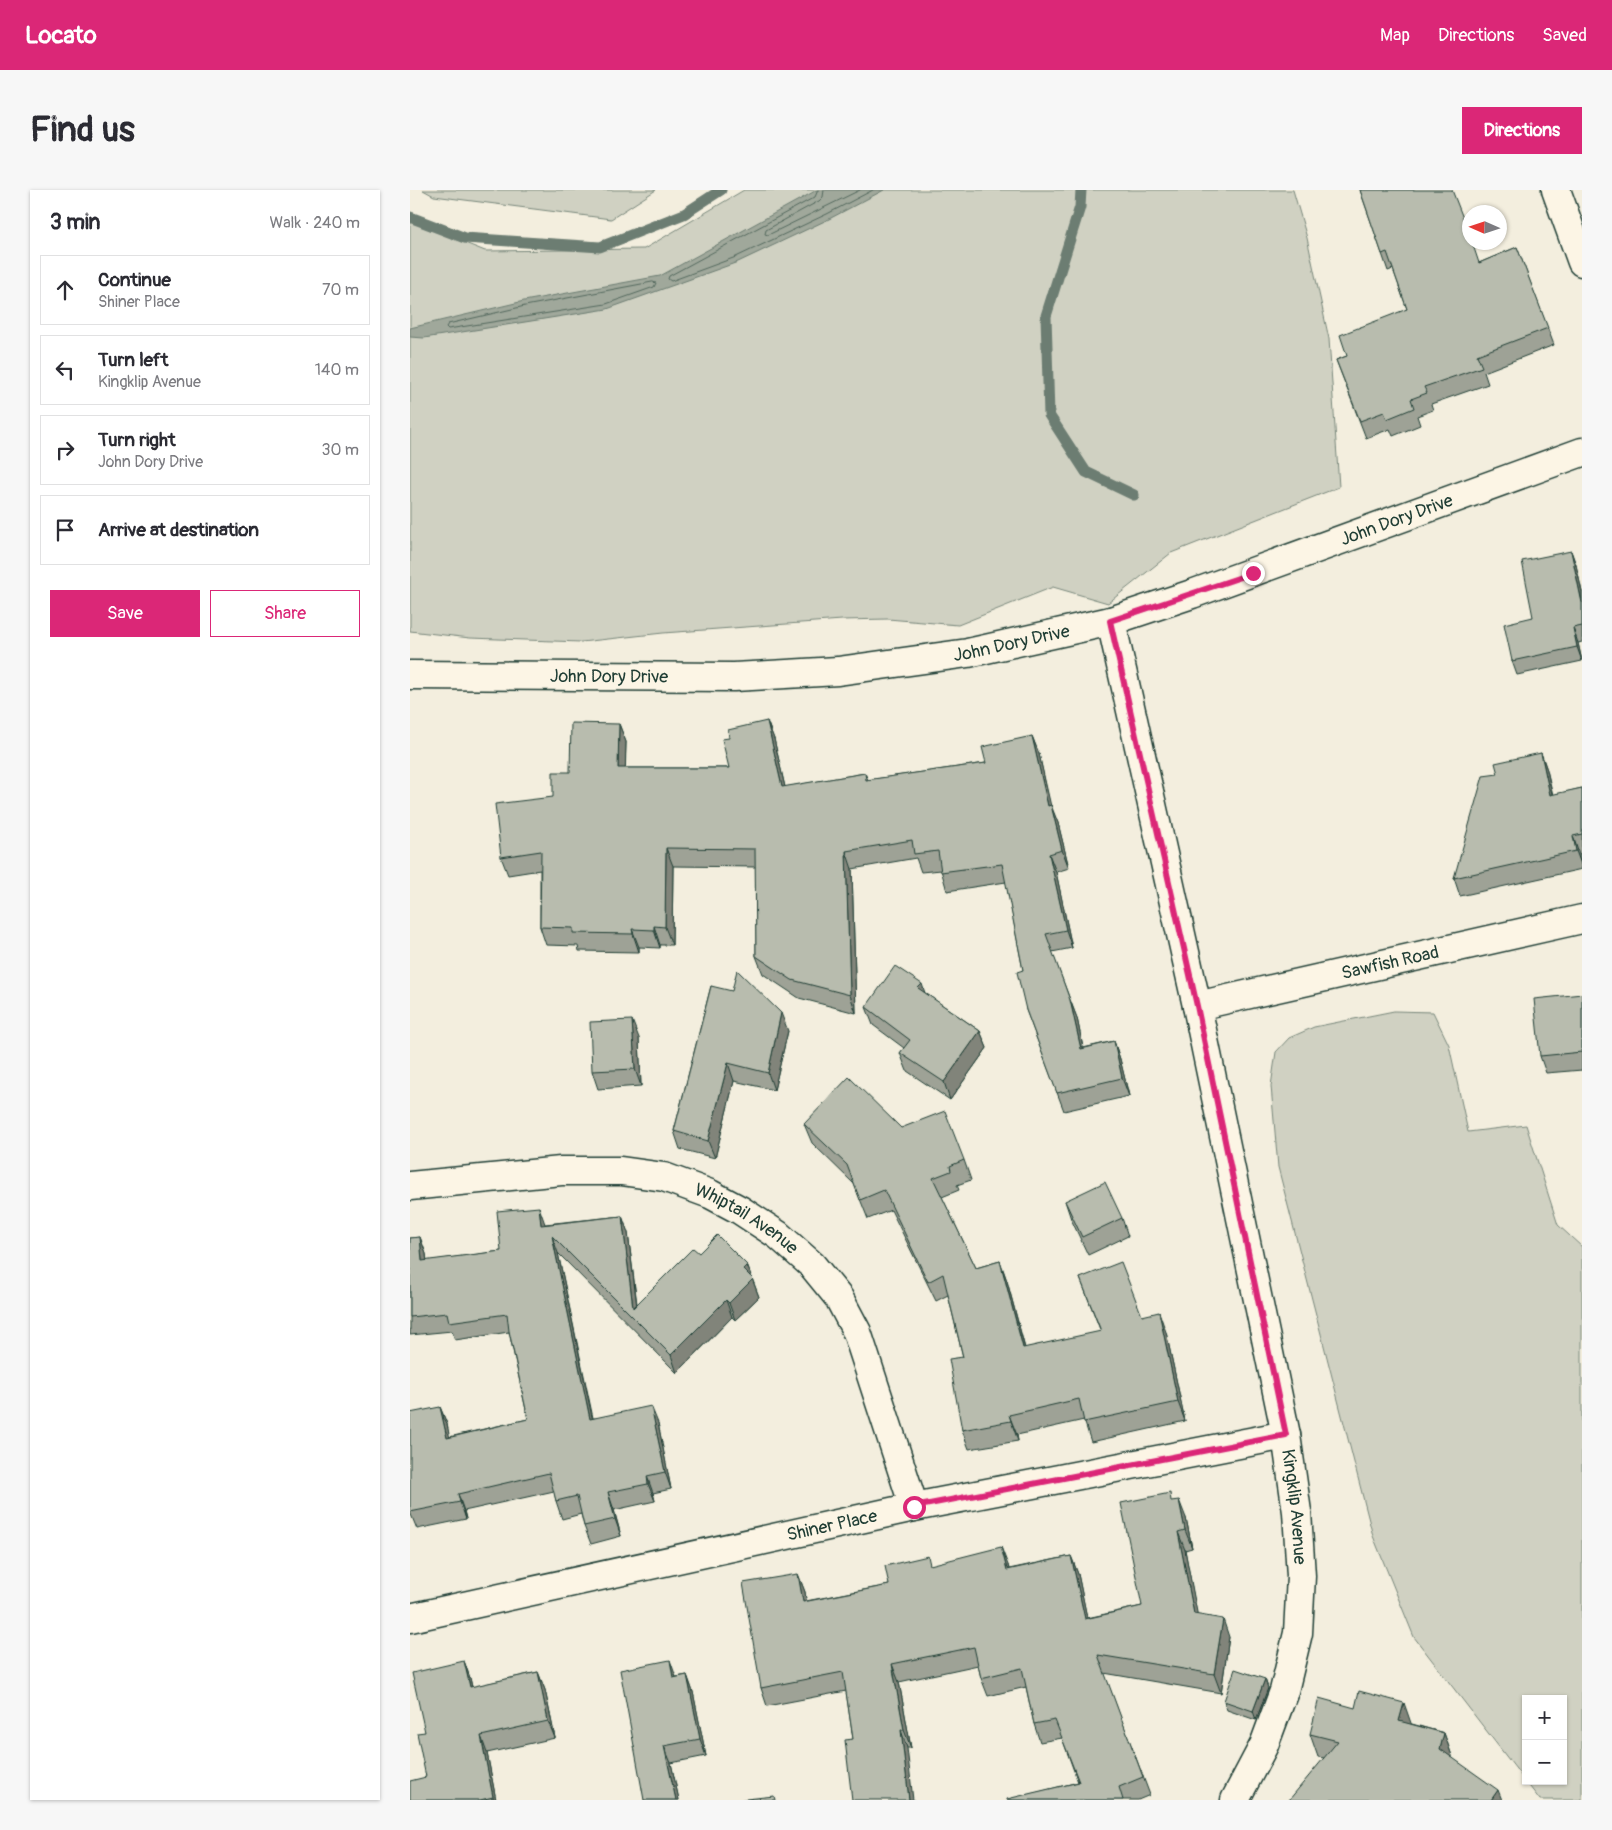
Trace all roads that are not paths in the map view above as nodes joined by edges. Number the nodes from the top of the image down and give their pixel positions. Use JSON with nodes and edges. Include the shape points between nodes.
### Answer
{"nodes":[{"id":1,"x":1556,"y":190,"type":"edge"},
{"id":2,"x":1582,"y":262,"type":"edge"},
{"id":3,"x":1582,"y":452,"type":"edge"},
{"id":4,"x":1110,"y":621,"type":"junction"},
{"id":5,"x":410,"y":675,"type":"edge"},
{"id":6,"x":1582,"y":918,"type":"edge"},
{"id":7,"x":1197,"y":1006,"type":"junction"},
{"id":8,"x":410,"y":1186,"type":"edge"},
{"id":9,"x":1286,"y":1435,"type":"junction"},
{"id":10,"x":914,"y":1507,"type":"junction"},
{"id":11,"x":410,"y":1618,"type":"edge"},
{"id":12,"x":1235,"y":1800,"type":"edge"}],
"edges":[{"from":1,"to":2,"type":"street"},
{"from":3,"to":4,"type":"street","name":"John Dory Drive"},
{"from":4,"to":5,"type":"street","name":"John Dory Drive","via":[[968,653],[838,671],[716,677]]},
{"from":4,"to":7,"type":"street","name":"Kingklip Avenue"},
{"from":6,"to":7,"type":"street","name":"Sawfish Road"},
{"from":7,"to":9,"type":"street","name":"Kingklip Avenue"},
{"from":8,"to":10,"type":"street","name":"Whiptail Avenue","via":[[562,1171],[621,1171],[664,1177],[710,1194],[778,1234],[812,1265],[839,1298],[857,1332]]},
{"from":9,"to":10,"type":"street","name":"Shiner Place"},
{"from":9,"to":12,"type":"street","name":"Kingklip Avenue","via":[[1297,1512],[1301,1576],[1298,1633],[1284,1692],[1264,1744]]},
{"from":10,"to":11,"type":"street","name":"Shiner Place"}]}
